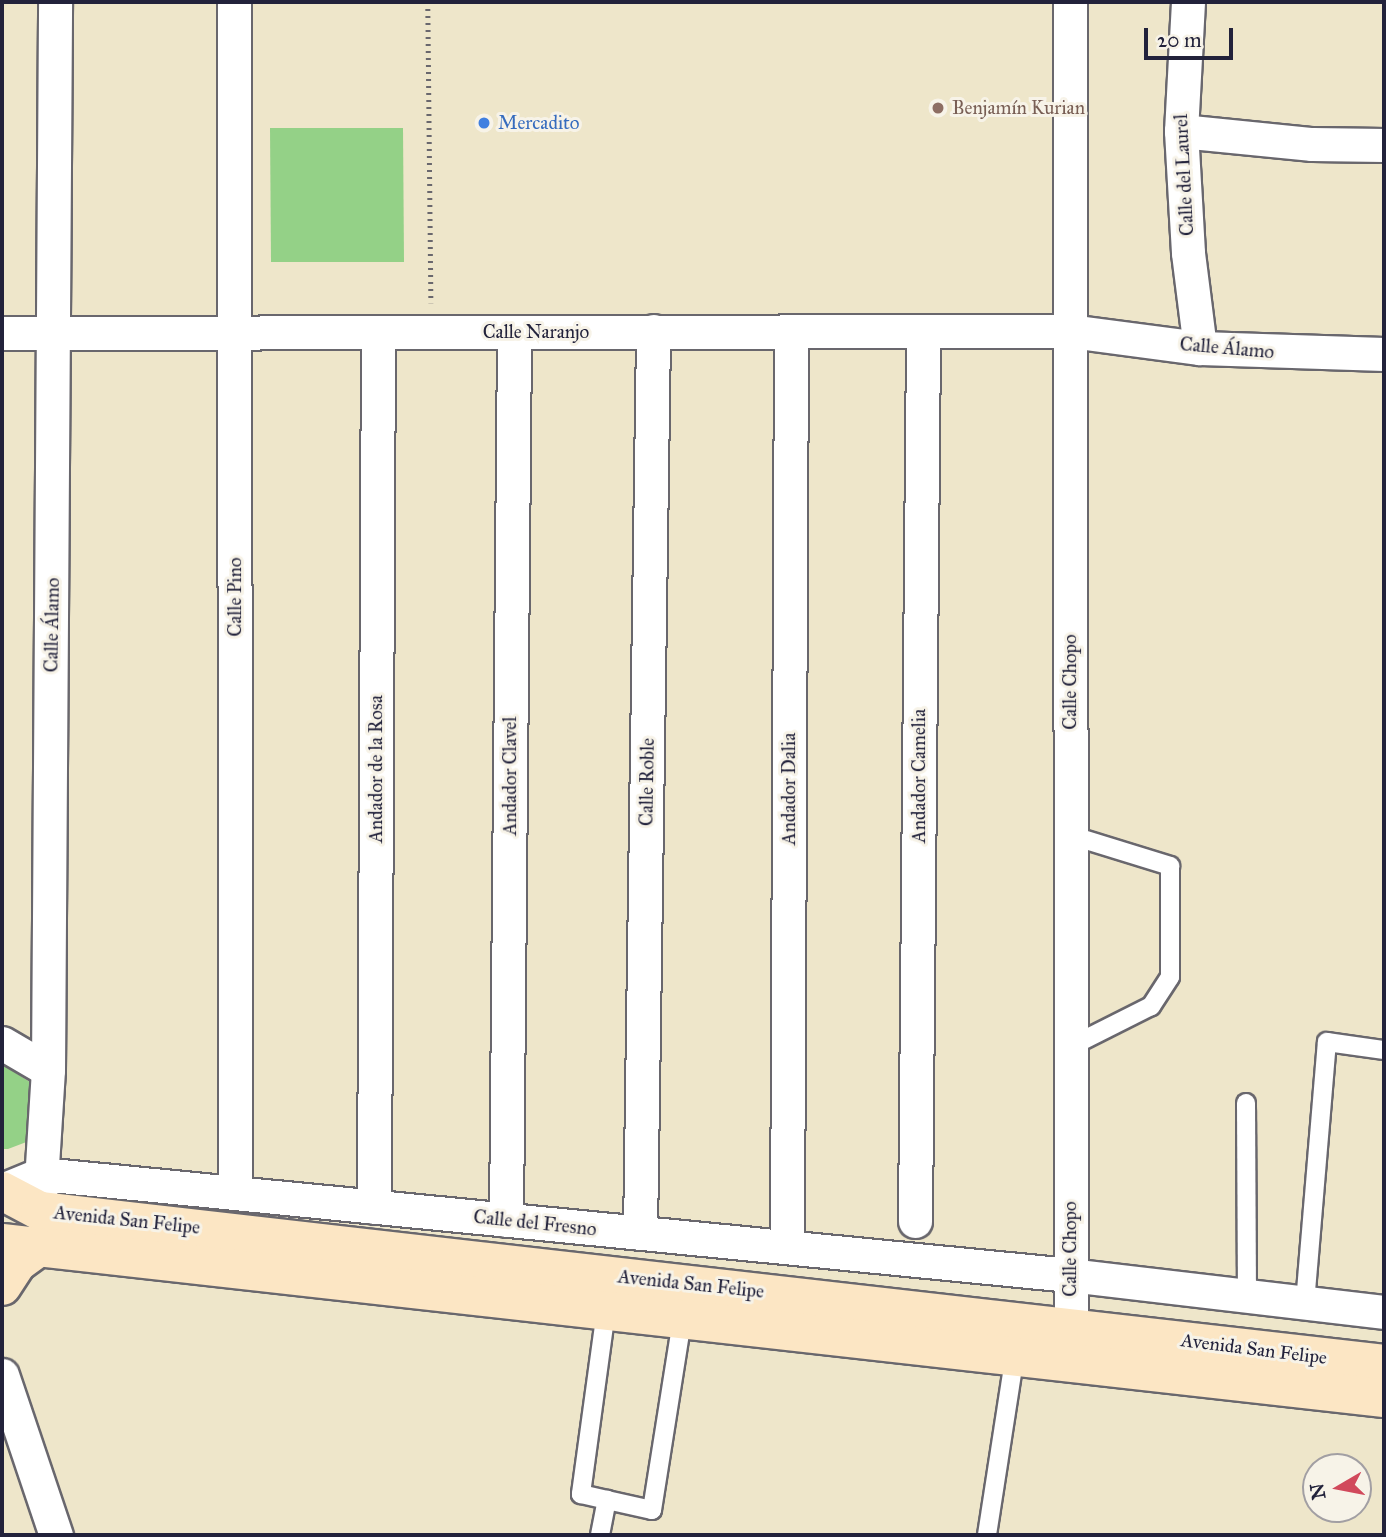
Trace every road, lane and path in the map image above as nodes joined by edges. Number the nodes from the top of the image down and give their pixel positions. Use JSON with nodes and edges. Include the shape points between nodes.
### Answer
{"nodes":[{"id":1,"x":55,"y":2,"type":"edge"},
{"id":2,"x":234,"y":2,"type":"edge"},
{"id":3,"x":428,"y":2,"type":"edge"},
{"id":4,"x":1070,"y":2,"type":"edge"},
{"id":5,"x":1188,"y":2,"type":"edge"},
{"id":6,"x":1181,"y":131,"type":"junction"},
{"id":7,"x":1384,"y":145,"type":"edge"},
{"id":8,"x":653,"y":331,"type":"junction"},
{"id":9,"x":791,"y":331,"type":"junction"},
{"id":10,"x":923,"y":331,"type":"junction"},
{"id":11,"x":1070,"y":331,"type":"junction"},
{"id":12,"x":234,"y":332,"type":"junction"},
{"id":13,"x":378,"y":332,"type":"junction"},
{"id":14,"x":431,"y":332,"type":"junction"},
{"id":15,"x":514,"y":332,"type":"junction"},
{"id":16,"x":2,"y":333,"type":"edge"},
{"id":17,"x":54,"y":333,"type":"junction"},
{"id":18,"x":1200,"y":348,"type":"junction"},
{"id":19,"x":1384,"y":354,"type":"edge"},
{"id":20,"x":1070,"y":835,"type":"junction"},
{"id":21,"x":2,"y":1043,"type":"edge"},
{"id":22,"x":1070,"y":1047,"type":"junction"},
{"id":23,"x":1384,"y":1050,"type":"edge"},
{"id":24,"x":48,"y":1070,"type":"junction"},
{"id":25,"x":1246,"y":1103,"type":"dead end"},
{"id":26,"x":2,"y":1190,"type":"edge"},
{"id":27,"x":40,"y":1192,"type":"junction"},
{"id":28,"x":235,"y":1193,"type":"junction"},
{"id":29,"x":374,"y":1207,"type":"junction"},
{"id":30,"x":506,"y":1220,"type":"junction"},
{"id":31,"x":915,"y":1221,"type":"dead end"},
{"id":32,"x":640,"y":1233,"type":"junction"},
{"id":33,"x":20,"y":1246,"type":"edge"},
{"id":34,"x":787,"y":1247,"type":"junction"},
{"id":35,"x":1070,"y":1275,"type":"junction"},
{"id":36,"x":2,"y":1286,"type":"edge"},
{"id":37,"x":1247,"y":1296,"type":"junction"},
{"id":38,"x":1305,"y":1303,"type":"junction"},
{"id":39,"x":606,"y":1311,"type":"junction"},
{"id":40,"x":1384,"y":1312,"type":"edge"},
{"id":41,"x":682,"y":1320,"type":"junction"},
{"id":42,"x":1071,"y":1345,"type":"junction"},
{"id":43,"x":1015,"y":1355,"type":"junction"},
{"id":44,"x":1384,"y":1364,"type":"edge"},
{"id":45,"x":2,"y":1374,"type":"edge"},
{"id":46,"x":1384,"y":1398,"type":"edge"},
{"id":47,"x":607,"y":1500,"type":"junction"},
{"id":48,"x":56,"y":1535,"type":"edge"},
{"id":49,"x":600,"y":1535,"type":"edge"},
{"id":50,"x":987,"y":1535,"type":"edge"}],
"edges":[{"from":1,"to":17,"type":"street","name":"Calle Álamo"},
{"from":2,"to":12,"type":"street","name":"Calle Pino"},
{"from":3,"to":14,"type":"path"},
{"from":4,"to":11,"type":"street","name":"Calle Chopo"},
{"from":5,"to":6,"type":"street","name":"Calle del Laurel"},
{"from":6,"to":7,"type":"street"},
{"from":6,"to":18,"type":"street","name":"Calle del Laurel","via":[[1188,253]]},
{"from":8,"to":9,"type":"street","name":"Calle Naranjo"},
{"from":8,"to":15,"type":"street","name":"Calle Naranjo"},
{"from":8,"to":32,"type":"street","name":"Calle Roble"},
{"from":9,"to":10,"type":"street","name":"Calle Naranjo"},
{"from":9,"to":34,"type":"street","name":"Andador Dalia"},
{"from":10,"to":11,"type":"street","name":"Calle Naranjo"},
{"from":10,"to":31,"type":"street","name":"Andador Camelia"},
{"from":11,"to":18,"type":"street","name":"Calle Álamo"},
{"from":11,"to":20,"type":"street","name":"Calle Chopo"},
{"from":12,"to":13,"type":"street","name":"Calle Naranjo"},
{"from":12,"to":17,"type":"street","name":"Calle Naranjo"},
{"from":12,"to":28,"type":"street","name":"Calle Pino"},
{"from":13,"to":14,"type":"street","name":"Calle Naranjo"},
{"from":13,"to":29,"type":"street","name":"Andador de la Rosa"},
{"from":14,"to":15,"type":"street","name":"Calle Naranjo"},
{"from":15,"to":30,"type":"street","name":"Andador Clavel"},
{"from":16,"to":17,"type":"street","name":"Calle Naranjo"},
{"from":17,"to":24,"type":"street","name":"Calle Álamo"},
{"from":18,"to":19,"type":"street","name":"Calle Álamo"},
{"from":20,"to":22,"type":"street","name":"Calle Chopo"},
{"from":20,"to":22,"type":"lane","via":[[1170,866],[1170,977],[1151,1006]]},
{"from":21,"to":24,"type":"street"},
{"from":22,"to":35,"type":"street","name":"Calle Chopo"},
{"from":23,"to":38,"type":"lane","via":[[1327,1042]]},
{"from":24,"to":27,"type":"street","name":"Calle Álamo"},
{"from":25,"to":37,"type":"lane"},
{"from":26,"to":27,"type":"main road","name":"Avenida San Felipe"},
{"from":27,"to":28,"type":"street","name":"Calle del Fresno"},
{"from":27,"to":33,"type":"street","name":"Calle Álamo"},
{"from":27,"to":42,"type":"main road","name":"Avenida San Felipe"},
{"from":28,"to":29,"type":"street","name":"Calle del Fresno"},
{"from":29,"to":30,"type":"street","name":"Calle del Fresno"},
{"from":30,"to":32,"type":"street","name":"Calle del Fresno"},
{"from":32,"to":34,"type":"street","name":"Calle del Fresno"},
{"from":33,"to":36,"type":"main road","via":[[17,1263]]},
{"from":33,"to":39,"type":"main road","name":"Avenida San Felipe"},
{"from":34,"to":35,"type":"street","name":"Calle del Fresno"},
{"from":35,"to":37,"type":"street"},
{"from":35,"to":42,"type":"street","name":"Calle Chopo"},
{"from":37,"to":38,"type":"street"},
{"from":38,"to":40,"type":"street"},
{"from":39,"to":41,"type":"main road","name":"Avenida San Felipe"},
{"from":39,"to":47,"type":"lane","via":[[580,1494]]},
{"from":41,"to":43,"type":"main road","name":"Avenida San Felipe"},
{"from":41,"to":47,"type":"lane","via":[[652,1510]]},
{"from":42,"to":43,"type":"main road","name":"Avenida San Felipe"},
{"from":42,"to":44,"type":"main road","name":"Avenida San Felipe"},
{"from":42,"to":46,"type":"main road","name":"Avenida San Felipe"},
{"from":43,"to":50,"type":"lane"},
{"from":45,"to":48,"type":"street"},
{"from":47,"to":49,"type":"lane"}]}
